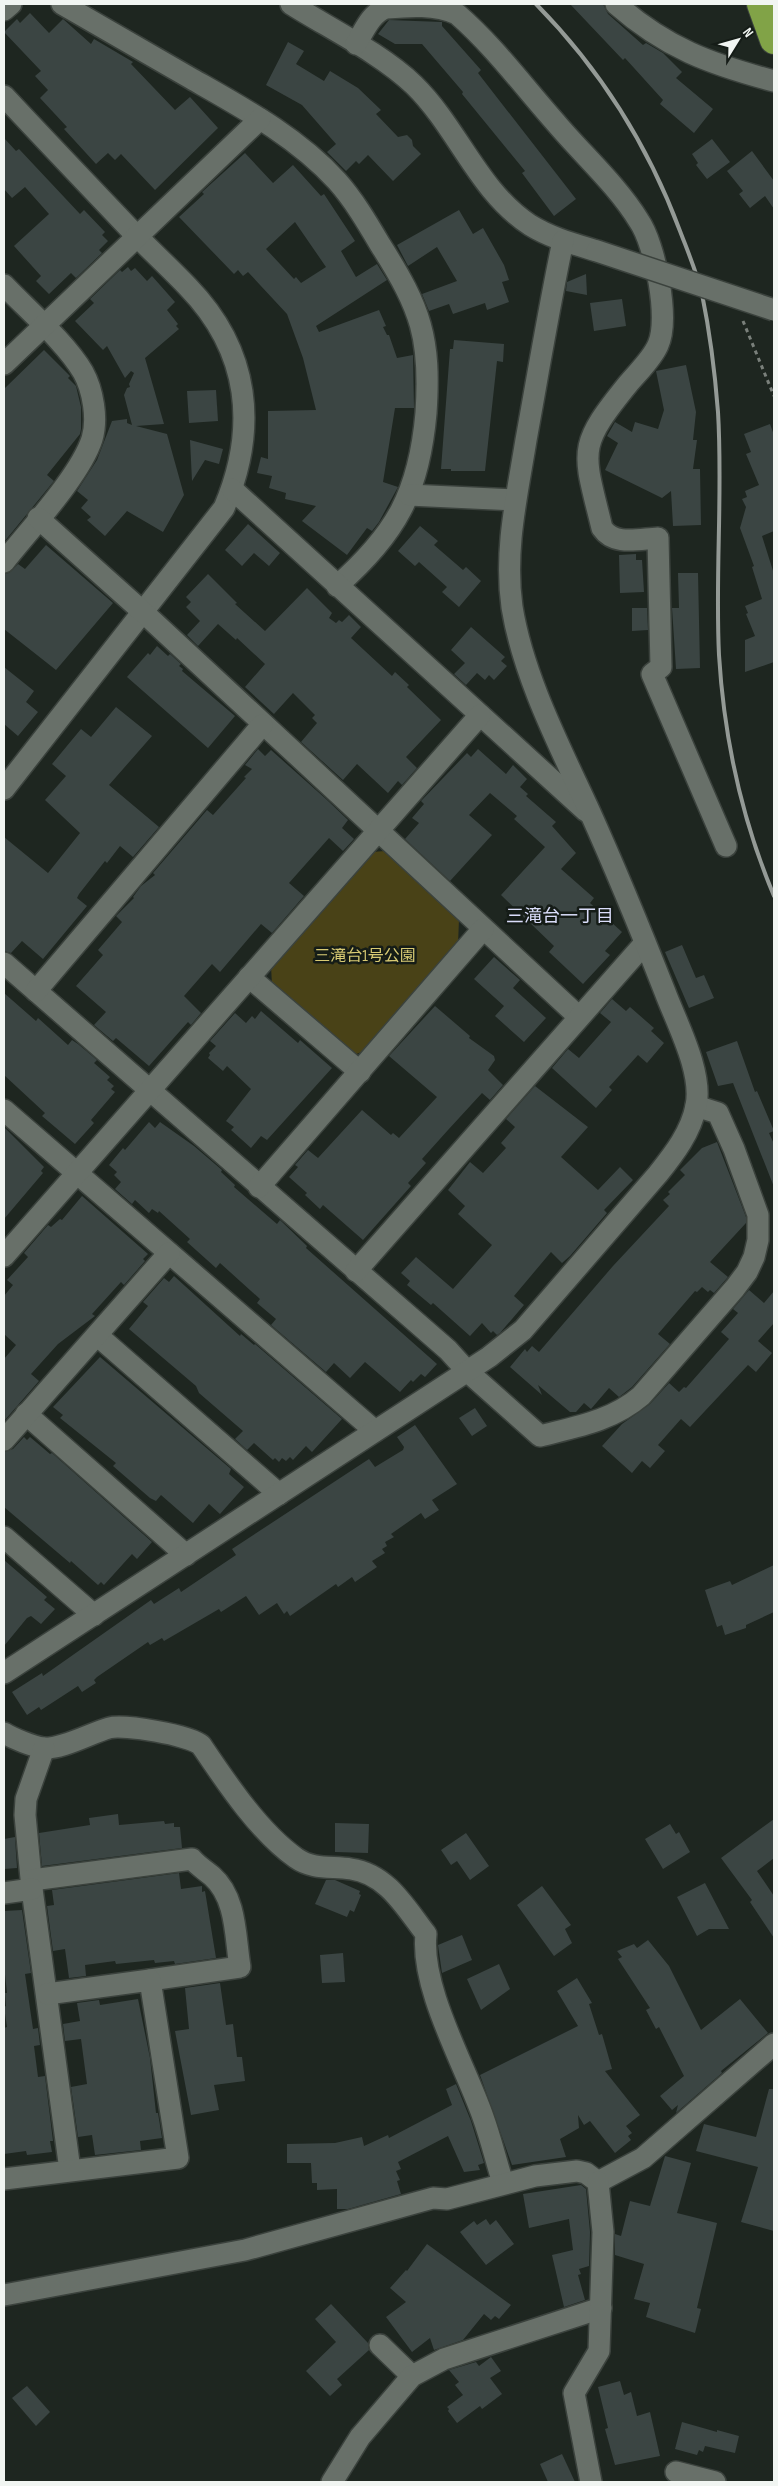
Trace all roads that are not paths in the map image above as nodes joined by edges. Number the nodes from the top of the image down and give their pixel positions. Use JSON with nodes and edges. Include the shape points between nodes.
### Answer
{"nodes":[{"id":1,"x":11,"y":4,"type":"edge"},
{"id":2,"x":62,"y":4,"type":"edge"},
{"id":3,"x":291,"y":4,"type":"edge"},
{"id":4,"x":616,"y":4,"type":"edge"},
{"id":5,"x":761,"y":4,"type":"edge"},
{"id":6,"x":4,"y":10,"type":"edge"},
{"id":7,"x":774,"y":40,"type":"edge"},
{"id":8,"x":356,"y":44,"type":"junction"},
{"id":9,"x":774,"y":80,"type":"edge"},
{"id":10,"x":4,"y":96,"type":"edge"},
{"id":11,"x":260,"y":119,"type":"junction"},
{"id":12,"x":136,"y":236,"type":"junction"},
{"id":13,"x":563,"y":241,"type":"junction"},
{"id":14,"x":4,"y":285,"type":"edge"},
{"id":15,"x":774,"y":310,"type":"edge"},
{"id":16,"x":43,"y":326,"type":"junction"},
{"id":17,"x":4,"y":364,"type":"edge"},
{"id":18,"x":232,"y":489,"type":"junction"},
{"id":19,"x":409,"y":495,"type":"junction"},
{"id":20,"x":514,"y":500,"type":"junction"},
{"id":21,"x":38,"y":518,"type":"junction"},
{"id":22,"x":4,"y":562,"type":"edge"},
{"id":23,"x":337,"y":586,"type":"junction"},
{"id":24,"x":143,"y":612,"type":"junction"},
{"id":25,"x":480,"y":715,"type":"junction"},
{"id":26,"x":262,"y":725,"type":"junction"},
{"id":27,"x":4,"y":789,"type":"edge"},
{"id":28,"x":592,"y":816,"type":"junction"},
{"id":29,"x":378,"y":831,"type":"junction"},
{"id":30,"x":726,"y":846,"type":"dead end"},
{"id":31,"x":483,"y":929,"type":"junction"},
{"id":32,"x":645,"y":943,"type":"junction"},
{"id":33,"x":4,"y":963,"type":"edge"},
{"id":34,"x":250,"y":977,"type":"junction"},
{"id":35,"x":36,"y":991,"type":"junction"},
{"id":36,"x":579,"y":1016,"type":"junction"},
{"id":37,"x":360,"y":1072,"type":"junction"},
{"id":38,"x":149,"y":1090,"type":"junction"},
{"id":39,"x":696,"y":1106,"type":"junction"},
{"id":40,"x":4,"y":1110,"type":"edge"},
{"id":41,"x":77,"y":1174,"type":"junction"},
{"id":42,"x":259,"y":1187,"type":"junction"},
{"id":43,"x":5,"y":1251,"type":"edge"},
{"id":44,"x":169,"y":1253,"type":"junction"},
{"id":45,"x":356,"y":1271,"type":"junction"},
{"id":46,"x":98,"y":1336,"type":"junction"},
{"id":47,"x":467,"y":1371,"type":"junction"},
{"id":48,"x":26,"y":1414,"type":"junction"},
{"id":49,"x":375,"y":1431,"type":"junction"},
{"id":50,"x":4,"y":1440,"type":"edge"},
{"id":51,"x":279,"y":1494,"type":"junction"},
{"id":52,"x":4,"y":1538,"type":"edge"},
{"id":53,"x":186,"y":1555,"type":"junction"},
{"id":54,"x":94,"y":1615,"type":"junction"},
{"id":55,"x":4,"y":1673,"type":"edge"},
{"id":56,"x":4,"y":1733,"type":"edge"},
{"id":57,"x":44,"y":1748,"type":"junction"},
{"id":58,"x":32,"y":1885,"type":"junction"},
{"id":59,"x":4,"y":1893,"type":"edge"},
{"id":60,"x":150,"y":1980,"type":"junction"},
{"id":61,"x":47,"y":1994,"type":"junction"},
{"id":62,"x":774,"y":2044,"type":"edge"},
{"id":63,"x":70,"y":2170,"type":"junction"},
{"id":64,"x":4,"y":2179,"type":"edge"},
{"id":65,"x":598,"y":2182,"type":"junction"},
{"id":66,"x":503,"y":2183,"type":"junction"},
{"id":67,"x":4,"y":2295,"type":"edge"},
{"id":68,"x":601,"y":2308,"type":"junction"},
{"id":69,"x":380,"y":2345,"type":"dead end"},
{"id":70,"x":412,"y":2376,"type":"junction"},
{"id":71,"x":676,"y":2472,"type":"dead end"},
{"id":72,"x":332,"y":2482,"type":"edge"},
{"id":73,"x":591,"y":2482,"type":"edge"},
{"id":74,"x":715,"y":2482,"type":"edge"}],
"edges":[{"from":1,"to":6,"type":"street"},
{"from":2,"to":11,"type":"street"},
{"from":3,"to":8,"type":"street"},
{"from":4,"to":9,"type":"street","via":[[649,32],[701,58],[722,67]]},
{"from":5,"to":7,"type":"highway"},
{"from":8,"to":13,"type":"street","via":[[414,86],[497,196],[512,211]]},
{"from":8,"to":30,"type":"street","via":[[371,19],[386,8],[428,7],[448,9],[458,14],[613,188],[647,235],[662,298],[661,337],[652,355],[597,424],[587,447],[587,466],[606,534],[616,540],[658,538],[661,667],[652,674]]},
{"from":10,"to":12,"type":"street"},
{"from":11,"to":12,"type":"street"},
{"from":11,"to":19,"type":"street","via":[[311,155],[337,181],[358,209],[412,298],[422,325],[428,379],[421,446]]},
{"from":12,"to":16,"type":"street"},
{"from":12,"to":18,"type":"street","via":[[205,307],[230,351],[240,380],[245,419],[243,446]]},
{"from":13,"to":15,"type":"street","bridge":true},
{"from":13,"to":20,"type":"street"},
{"from":14,"to":16,"type":"street"},
{"from":16,"to":17,"type":"street"},
{"from":16,"to":21,"type":"street","via":[[82,372],[91,393],[94,413],[92,437],[83,458]]},
{"from":18,"to":23,"type":"street"},
{"from":18,"to":24,"type":"street","via":[[224,508]]},
{"from":19,"to":20,"type":"street"},
{"from":19,"to":23,"type":"street","via":[[383,542]]},
{"from":20,"to":28,"type":"street","via":[[509,558],[512,608],[526,662]]},
{"from":21,"to":22,"type":"street"},
{"from":21,"to":24,"type":"street"},
{"from":23,"to":25,"type":"street"},
{"from":24,"to":26,"type":"street"},
{"from":24,"to":27,"type":"street"},
{"from":25,"to":28,"type":"street"},
{"from":25,"to":29,"type":"street"},
{"from":26,"to":29,"type":"street"},
{"from":26,"to":35,"type":"street"},
{"from":28,"to":32,"type":"street"},
{"from":29,"to":31,"type":"street"},
{"from":29,"to":34,"type":"street"},
{"from":31,"to":36,"type":"street"},
{"from":31,"to":37,"type":"street"},
{"from":32,"to":36,"type":"street"},
{"from":32,"to":39,"type":"street","via":[[693,1066]]},
{"from":33,"to":35,"type":"street"},
{"from":34,"to":37,"type":"street"},
{"from":34,"to":38,"type":"street"},
{"from":35,"to":38,"type":"street"},
{"from":36,"to":45,"type":"street"},
{"from":37,"to":42,"type":"street"},
{"from":38,"to":41,"type":"street"},
{"from":38,"to":42,"type":"street"},
{"from":39,"to":47,"type":"street","via":[[682,1140],[658,1174],[523,1330]]},
{"from":39,"to":47,"type":"street","via":[[718,1113],[758,1215],[754,1257],[735,1288],[640,1396],[620,1412],[584,1425],[540,1436]]},
{"from":40,"to":41,"type":"street"},
{"from":41,"to":43,"type":"street"},
{"from":41,"to":44,"type":"street"},
{"from":42,"to":45,"type":"street"},
{"from":44,"to":46,"type":"street"},
{"from":44,"to":49,"type":"street"},
{"from":45,"to":47,"type":"street","via":[[448,1350]]},
{"from":46,"to":48,"type":"street"},
{"from":46,"to":51,"type":"street"},
{"from":47,"to":49,"type":"street"},
{"from":48,"to":50,"type":"street"},
{"from":48,"to":53,"type":"street"},
{"from":49,"to":51,"type":"street"},
{"from":51,"to":53,"type":"street"},
{"from":52,"to":54,"type":"street"},
{"from":53,"to":54,"type":"street"},
{"from":54,"to":55,"type":"street"},
{"from":56,"to":57,"type":"street"},
{"from":57,"to":58,"type":"street","via":[[24,1815]]},
{"from":57,"to":66,"type":"street","via":[[66,1744],[112,1727],[195,1740],[202,1745],[247,1809],[296,1858],[317,1867],[364,1872],[378,1877],[393,1891],[426,1934],[424,1948],[428,1978],[484,2118]]},
{"from":58,"to":59,"type":"street"},
{"from":58,"to":60,"type":"street","via":[[192,1859],[212,1876],[230,1901],[240,1967]]},
{"from":58,"to":61,"type":"street"},
{"from":60,"to":61,"type":"street"},
{"from":60,"to":63,"type":"street","via":[[178,2158]]},
{"from":61,"to":63,"type":"street"},
{"from":62,"to":65,"type":"street","via":[[643,2158]]},
{"from":63,"to":64,"type":"street"},
{"from":65,"to":66,"type":"street","via":[[577,2171]]},
{"from":65,"to":68,"type":"street","via":[[603,2232]]},
{"from":66,"to":67,"type":"street","via":[[447,2199],[434,2198],[245,2250]]},
{"from":68,"to":70,"type":"street","via":[[444,2358]]},
{"from":68,"to":73,"type":"street","via":[[599,2351],[574,2394]]},
{"from":69,"to":70,"type":"street"},
{"from":70,"to":72,"type":"street","via":[[360,2437]]},
{"from":71,"to":74,"type":"street"}]}
